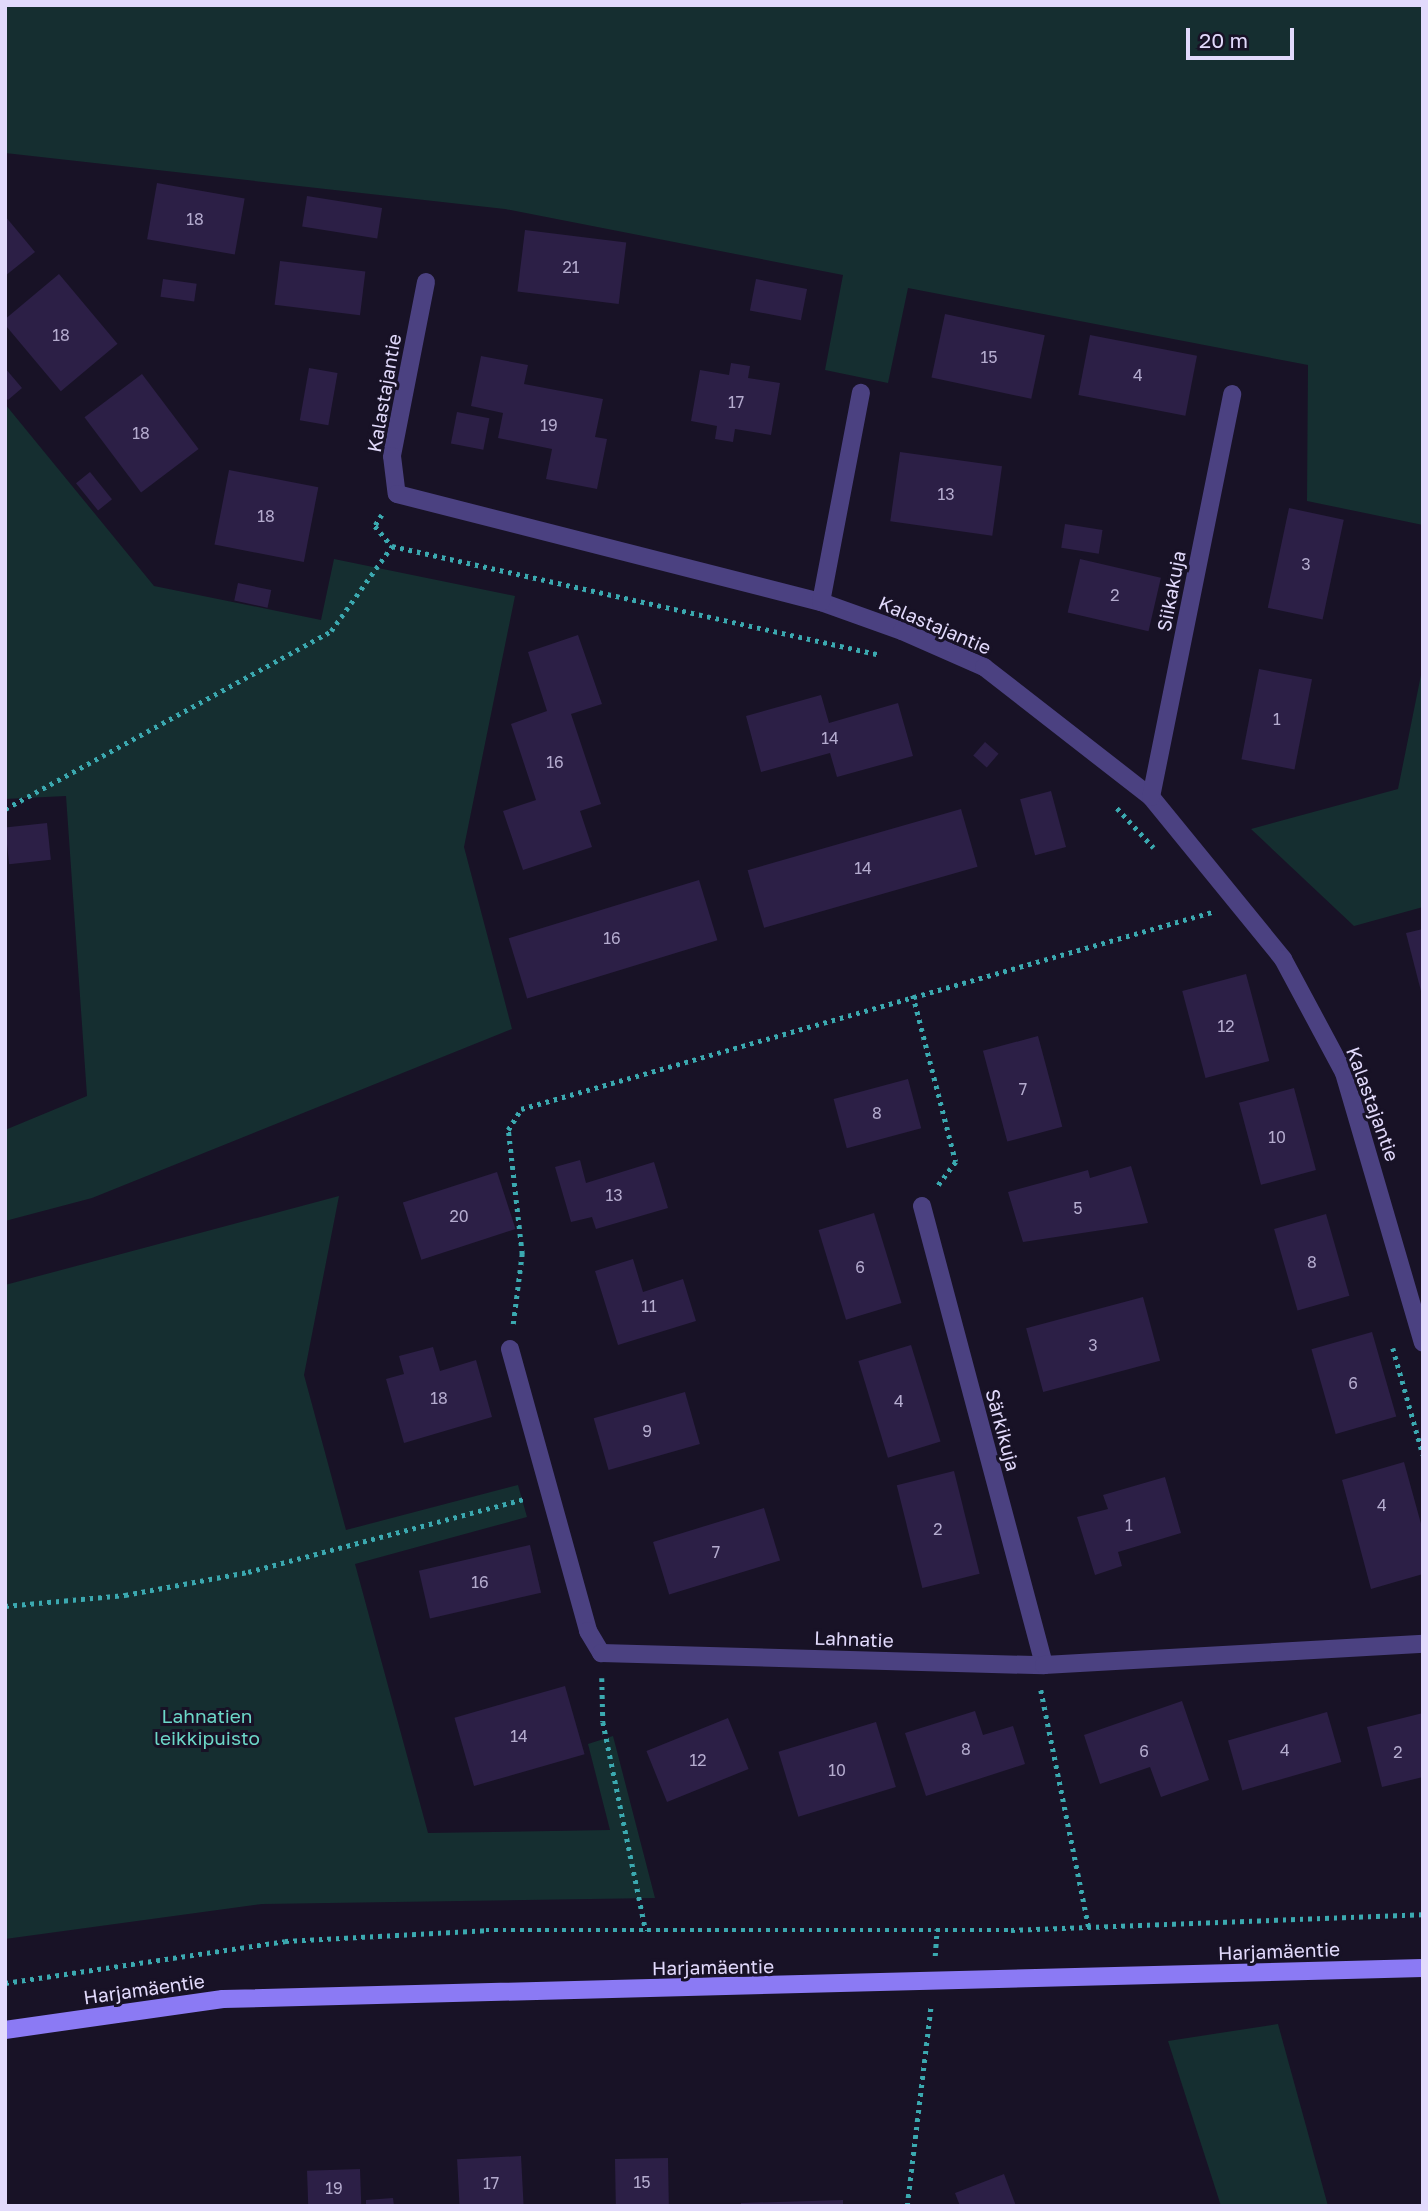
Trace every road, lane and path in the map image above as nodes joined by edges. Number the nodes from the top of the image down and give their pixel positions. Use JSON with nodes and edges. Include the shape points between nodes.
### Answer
{"nodes":[{"id":1,"x":426,"y":282,"type":"dead end"},
{"id":2,"x":861,"y":393,"type":"dead end"},
{"id":3,"x":1232,"y":394,"type":"dead end"},
{"id":4,"x":397,"y":494,"type":"junction"},
{"id":5,"x":392,"y":546,"type":"junction"},
{"id":6,"x":821,"y":602,"type":"junction"},
{"id":7,"x":887,"y":657,"type":"dead end"},
{"id":8,"x":1151,"y":797,"type":"junction"},
{"id":9,"x":1112,"y":803,"type":"dead end"},
{"id":10,"x":5,"y":809,"type":"edge"},
{"id":11,"x":1158,"y":853,"type":"dead end"},
{"id":12,"x":1204,"y":902,"type":"dead end"},
{"id":13,"x":1239,"y":905,"type":"junction"},
{"id":14,"x":1213,"y":912,"type":"junction"},
{"id":15,"x":1221,"y":922,"type":"dead end"},
{"id":16,"x":913,"y":995,"type":"junction"},
{"id":17,"x":922,"y":1206,"type":"joint"},
{"id":18,"x":1390,"y":1336,"type":"dead end"},
{"id":19,"x":1423,"y":1343,"type":"edge"},
{"id":20,"x":509,"y":1349,"type":"joint"},
{"id":21,"x":1423,"y":1455,"type":"edge"},
{"id":22,"x":548,"y":1492,"type":"junction"},
{"id":23,"x":5,"y":1606,"type":"edge"},
{"id":24,"x":1423,"y":1644,"type":"edge"},
{"id":25,"x":601,"y":1653,"type":"junction"},
{"id":26,"x":1044,"y":1665,"type":"junction"},
{"id":27,"x":1423,"y":1914,"type":"edge"},
{"id":28,"x":937,"y":1928,"type":"junction"},
{"id":29,"x":1089,"y":1928,"type":"junction"},
{"id":30,"x":646,"y":1931,"type":"junction"},
{"id":31,"x":1423,"y":1968,"type":"edge"},
{"id":32,"x":5,"y":1983,"type":"edge"},
{"id":33,"x":934,"y":1984,"type":"junction"},
{"id":34,"x":5,"y":2029,"type":"edge"},
{"id":35,"x":907,"y":2206,"type":"edge"}],
"edges":[{"from":1,"to":4,"type":"street","name":"Kalastajantie","via":[[392,456]]},
{"from":2,"to":6,"type":"street"},
{"from":3,"to":8,"type":"street","name":"Siikakuja"},
{"from":4,"to":5,"type":"path","via":[[375,526]]},
{"from":4,"to":6,"type":"street","name":"Kalastajantie"},
{"from":5,"to":7,"type":"path"},
{"from":5,"to":10,"type":"path","via":[[331,631]]},
{"from":6,"to":8,"type":"street","name":"Kalastajantie","via":[[984,667]]},
{"from":8,"to":13,"type":"street","name":"Kalastajantie"},
{"from":9,"to":11,"type":"path"},
{"from":12,"to":14,"type":"path"},
{"from":13,"to":14,"type":"path"},
{"from":13,"to":19,"type":"street","name":"Kalastajantie","via":[[1283,959],[1344,1073]]},
{"from":14,"to":15,"type":"path"},
{"from":14,"to":16,"type":"path"},
{"from":16,"to":17,"type":"path","via":[[956,1162]]},
{"from":16,"to":20,"type":"path","via":[[513,1116],[508,1130],[522,1254]]},
{"from":17,"to":26,"type":"street","name":"Särkikuja"},
{"from":18,"to":21,"type":"path"},
{"from":20,"to":22,"type":"street"},
{"from":22,"to":23,"type":"path","via":[[248,1572],[125,1595]]},
{"from":22,"to":25,"type":"street","via":[[588,1631]]},
{"from":24,"to":26,"type":"street","name":"Lahnatie"},
{"from":25,"to":26,"type":"street","name":"Lahnatie"},
{"from":25,"to":30,"type":"path","via":[[603,1722]]},
{"from":26,"to":29,"type":"path","via":[[1040,1686]]},
{"from":27,"to":29,"type":"path"},
{"from":28,"to":29,"type":"path"},
{"from":28,"to":30,"type":"path"},
{"from":28,"to":33,"type":"path"},
{"from":30,"to":32,"type":"path","via":[[285,1941]]},
{"from":31,"to":33,"type":"street","name":"Harjamäentie"},
{"from":33,"to":34,"type":"street","name":"Harjamäentie","via":[[223,1999]]},
{"from":33,"to":35,"type":"path"}]}
